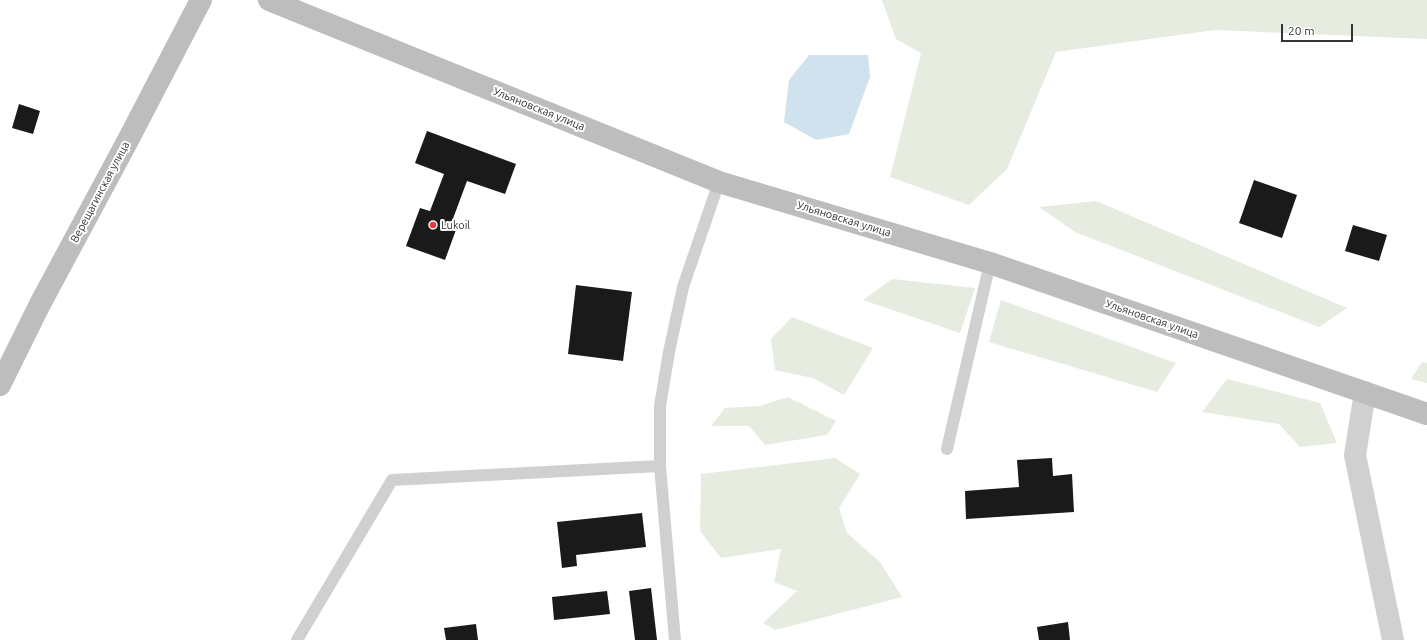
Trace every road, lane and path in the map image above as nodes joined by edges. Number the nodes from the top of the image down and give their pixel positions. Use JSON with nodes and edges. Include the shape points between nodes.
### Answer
{"nodes":[{"id":1,"x":201,"y":0,"type":"edge"},
{"id":2,"x":269,"y":0,"type":"edge"},
{"id":3,"x":719,"y":182,"type":"junction"},
{"id":4,"x":990,"y":263,"type":"junction"},
{"id":5,"x":0,"y":385,"type":"edge"},
{"id":6,"x":1365,"y":392,"type":"junction"},
{"id":7,"x":1427,"y":414,"type":"edge"},
{"id":8,"x":947,"y":448,"type":"dead end"},
{"id":9,"x":660,"y":466,"type":"junction"},
{"id":10,"x":297,"y":640,"type":"edge"},
{"id":11,"x":675,"y":640,"type":"edge"},
{"id":12,"x":1393,"y":640,"type":"edge"}],
"edges":[{"from":1,"to":5,"type":"main road","name":"Верещагинская улица","via":[[40,304]]},
{"from":2,"to":3,"type":"main road","name":"Ульяновская улица"},
{"from":3,"to":4,"type":"main road","name":"Ульяновская улица"},
{"from":3,"to":9,"type":"lane","via":[[683,286],[669,352],[660,406]]},
{"from":4,"to":6,"type":"main road","name":"Ульяновская улица"},
{"from":4,"to":8,"type":"lane"},
{"from":6,"to":7,"type":"main road","name":"Ульяновская улица"},
{"from":6,"to":12,"type":"street","via":[[1355,454]]},
{"from":9,"to":10,"type":"lane","via":[[392,480]]},
{"from":9,"to":11,"type":"lane"}]}
